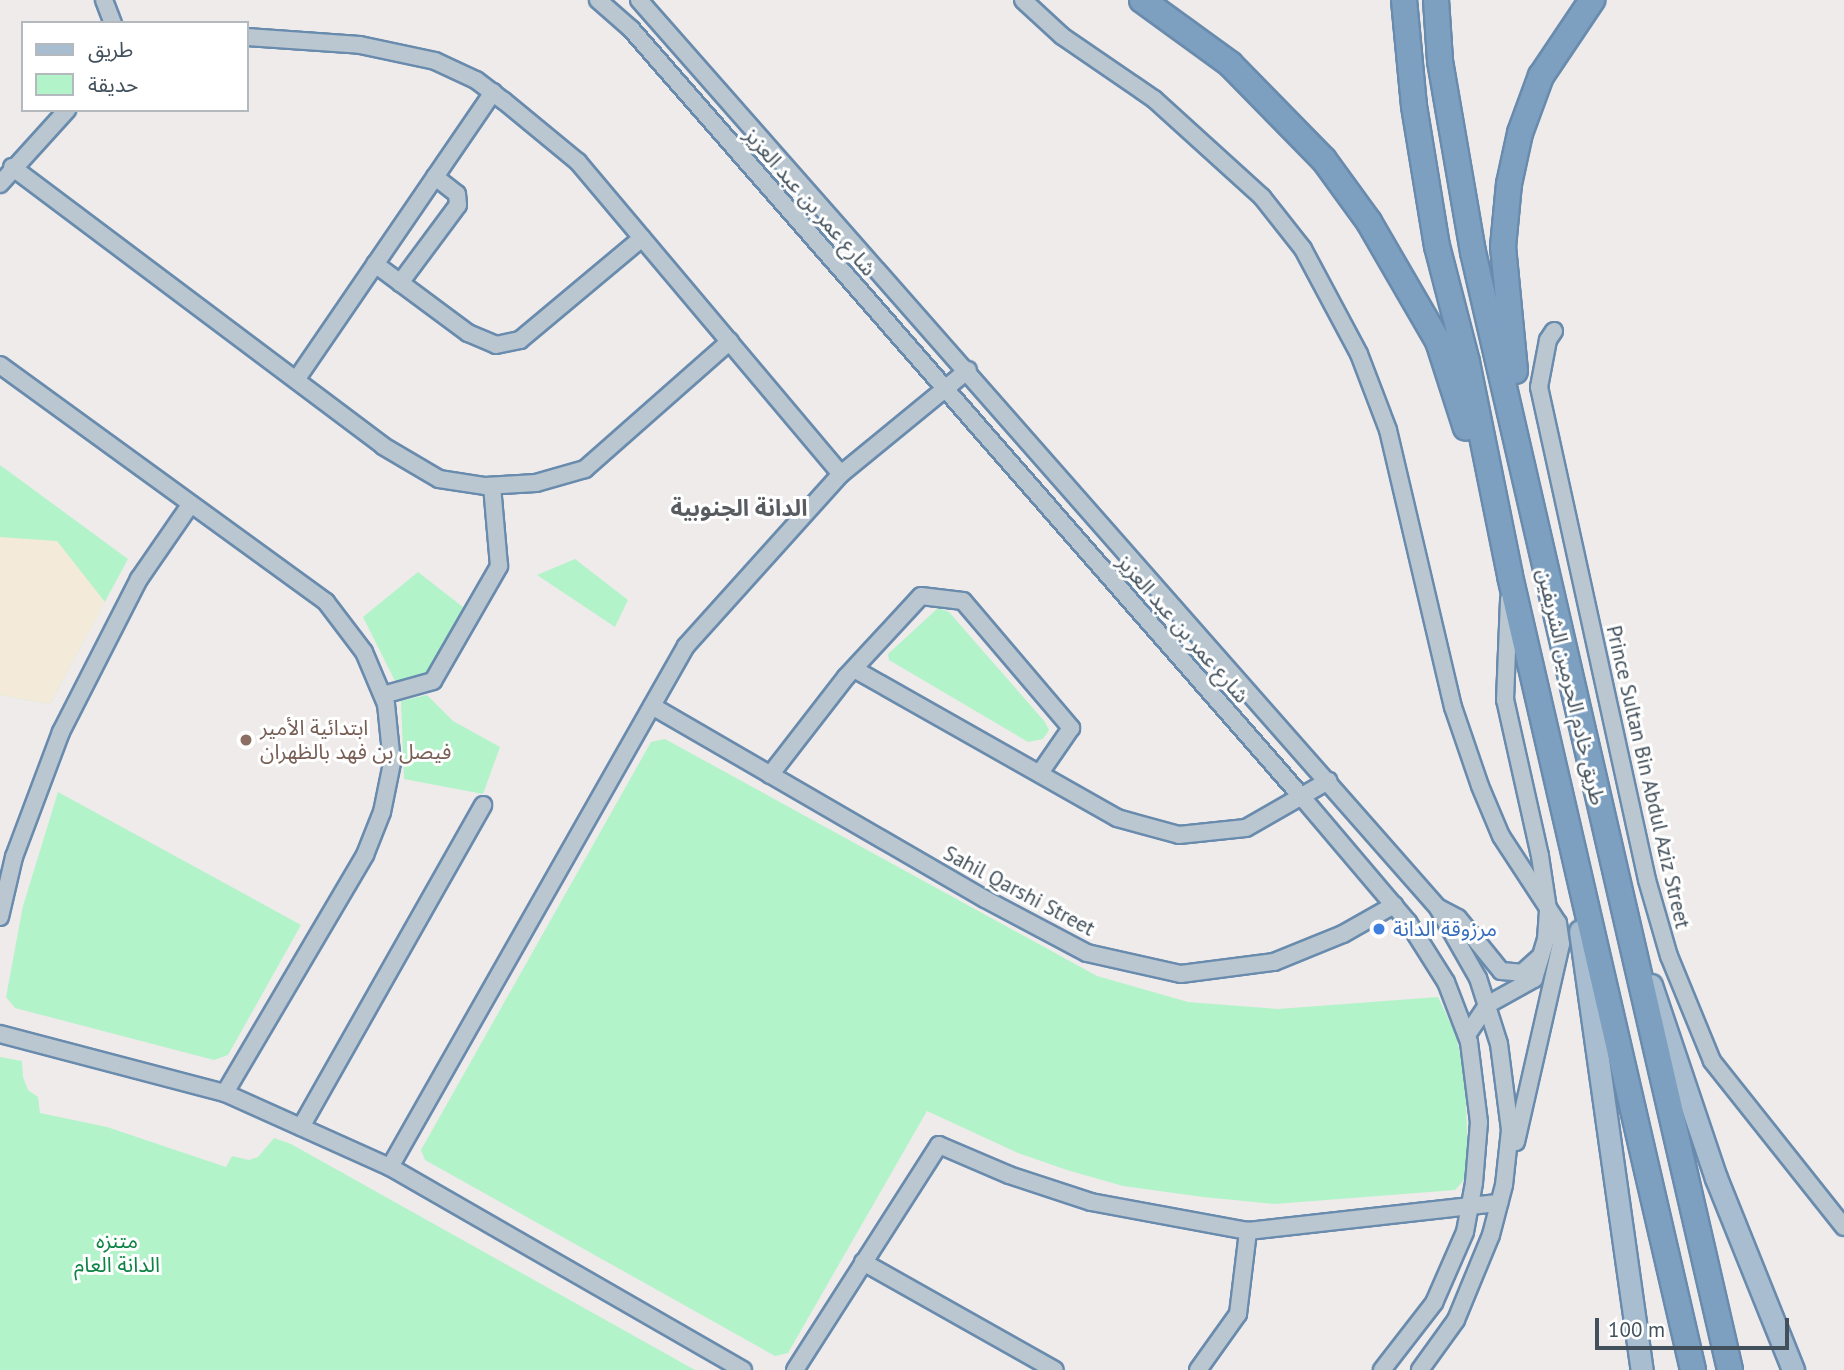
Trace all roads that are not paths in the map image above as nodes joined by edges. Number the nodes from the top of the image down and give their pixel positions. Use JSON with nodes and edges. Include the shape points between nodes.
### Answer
{"nodes":[{"id":1,"x":104,"y":0,"type":"edge"},
{"id":2,"x":598,"y":0,"type":"edge"},
{"id":3,"x":639,"y":0,"type":"edge"},
{"id":4,"x":1023,"y":0,"type":"edge"},
{"id":5,"x":1142,"y":0,"type":"edge"},
{"id":6,"x":1404,"y":0,"type":"edge"},
{"id":7,"x":1436,"y":0,"type":"edge"},
{"id":8,"x":1592,"y":0,"type":"edge"},
{"id":9,"x":112,"y":21,"type":"edge"},
{"id":10,"x":248,"y":37,"type":"edge"},
{"id":11,"x":493,"y":92,"type":"junction"},
{"id":12,"x":64,"y":112,"type":"edge"},
{"id":13,"x":12,"y":167,"type":"junction"},
{"id":14,"x":435,"y":177,"type":"junction"},
{"id":15,"x":0,"y":184,"type":"edge"},
{"id":16,"x":642,"y":238,"type":"junction"},
{"id":17,"x":375,"y":264,"type":"junction"},
{"id":18,"x":400,"y":283,"type":"junction"},
{"id":19,"x":1554,"y":331,"type":"dead end"},
{"id":20,"x":730,"y":341,"type":"junction"},
{"id":21,"x":0,"y":365,"type":"edge"},
{"id":22,"x":968,"y":370,"type":"junction"},
{"id":23,"x":296,"y":380,"type":"junction"},
{"id":24,"x":945,"y":389,"type":"junction"},
{"id":25,"x":841,"y":474,"type":"junction"},
{"id":26,"x":492,"y":486,"type":"junction"},
{"id":27,"x":1530,"y":504,"type":"junction"},
{"id":28,"x":190,"y":505,"type":"junction"},
{"id":29,"x":1510,"y":576,"type":"junction"},
{"id":30,"x":854,"y":669,"type":"junction"},
{"id":31,"x":1534,"y":674,"type":"junction"},
{"id":32,"x":383,"y":695,"type":"junction"},
{"id":33,"x":652,"y":706,"type":"junction"},
{"id":34,"x":1040,"y":773,"type":"junction"},
{"id":35,"x":770,"y":775,"type":"junction"},
{"id":36,"x":1328,"y":781,"type":"junction"},
{"id":37,"x":1301,"y":796,"type":"junction"},
{"id":38,"x":483,"y":805,"type":"dead end"},
{"id":39,"x":7,"y":854,"type":"edge"},
{"id":40,"x":1618,"y":884,"type":"junction"},
{"id":41,"x":1394,"y":905,"type":"junction"},
{"id":42,"x":1438,"y":908,"type":"junction"},
{"id":43,"x":1548,"y":909,"type":"junction"},
{"id":44,"x":0,"y":917,"type":"edge"},
{"id":45,"x":1543,"y":954,"type":"junction"},
{"id":46,"x":1487,"y":1005,"type":"junction"},
{"id":47,"x":0,"y":1034,"type":"edge"},
{"id":48,"x":1467,"y":1035,"type":"junction"},
{"id":49,"x":225,"y":1093,"type":"junction"},
{"id":50,"x":301,"y":1127,"type":"junction"},
{"id":51,"x":390,"y":1167,"type":"junction"},
{"id":52,"x":1504,"y":1185,"type":"junction"},
{"id":53,"x":1499,"y":1203,"type":"junction"},
{"id":54,"x":1470,"y":1204,"type":"junction"},
{"id":55,"x":1844,"y":1227,"type":"edge"},
{"id":56,"x":1248,"y":1231,"type":"junction"},
{"id":57,"x":863,"y":1262,"type":"junction"},
{"id":58,"x":743,"y":1370,"type":"edge"},
{"id":59,"x":795,"y":1370,"type":"edge"},
{"id":60,"x":1055,"y":1370,"type":"edge"},
{"id":61,"x":1198,"y":1370,"type":"edge"},
{"id":62,"x":1382,"y":1370,"type":"edge"},
{"id":63,"x":1420,"y":1370,"type":"edge"},
{"id":64,"x":1642,"y":1370,"type":"edge"},
{"id":65,"x":1693,"y":1370,"type":"edge"},
{"id":66,"x":1730,"y":1370,"type":"edge"},
{"id":67,"x":1793,"y":1370,"type":"edge"}],
"edges":[{"from":1,"to":9,"type":"street"},
{"from":2,"to":24,"type":"street","name":"شارع عمر بن عبد العزيز","via":[[631,29]]},
{"from":3,"to":22,"type":"street"},
{"from":4,"to":43,"type":"street","via":[[1062,36],[1154,99],[1222,156],[1303,249],[1333,302],[1388,430],[1453,707],[1480,786],[1501,836]]},
{"from":5,"to":29,"type":"highway","via":[[1230,64],[1282,113],[1324,160],[1369,222],[1438,341]]},
{"from":6,"to":29,"type":"highway","name":"طريق خادم الحرمين الشريفين","via":[[1414,106],[1437,246],[1467,362]]},
{"from":7,"to":27,"type":"highway","name":"طريق خادم الحرمين الشريفين","via":[[1440,61],[1473,252]]},
{"from":8,"to":27,"type":"highway","via":[[1541,76],[1520,133],[1509,184],[1503,247]]},
{"from":10,"to":11,"type":"street","via":[[360,45],[435,61]]},
{"from":11,"to":14,"type":"street"},
{"from":11,"to":16,"type":"street","via":[[578,163]]},
{"from":12,"to":13,"type":"street"},
{"from":13,"to":15,"type":"street"},
{"from":13,"to":23,"type":"street"},
{"from":14,"to":17,"type":"street"},
{"from":14,"to":18,"type":"street","via":[[457,194],[458,205]]},
{"from":16,"to":18,"type":"street","via":[[520,340],[496,345],[468,333]]},
{"from":16,"to":20,"type":"street"},
{"from":17,"to":18,"type":"street"},
{"from":17,"to":23,"type":"street"},
{"from":19,"to":55,"type":"street","name":"Prince Sultan Bin Abdul Aziz Street","via":[[1539,387],[1647,880],[1670,956],[1712,1061]]},
{"from":20,"to":25,"type":"street"},
{"from":20,"to":26,"type":"street","via":[[584,470],[536,483]]},
{"from":21,"to":28,"type":"street"},
{"from":22,"to":24,"type":"street"},
{"from":22,"to":36,"type":"street"},
{"from":23,"to":26,"type":"street","via":[[383,446],[439,479]]},
{"from":24,"to":25,"type":"street"},
{"from":24,"to":37,"type":"street","name":"شارع عمر بن عبد العزيز"},
{"from":25,"to":33,"type":"street","via":[[686,646]]},
{"from":26,"to":32,"type":"street","via":[[499,566],[433,681]]},
{"from":27,"to":40,"type":"highway","name":"طريق خادم الحرمين الشريفين"},
{"from":28,"to":32,"type":"street","via":[[326,602],[364,652]]},
{"from":28,"to":39,"type":"street","via":[[139,579],[100,650]]},
{"from":29,"to":31,"type":"highway","name":"طريق خادم الحرمين الشريفين"},
{"from":29,"to":43,"type":"street","via":[[1505,699]]},
{"from":30,"to":34,"type":"street"},
{"from":30,"to":34,"type":"street","via":[[921,596],[963,601],[1072,728]]},
{"from":30,"to":35,"type":"street"},
{"from":31,"to":64,"type":"main road","via":[[1594,1013]]},
{"from":31,"to":65,"type":"highway","name":"طريق خادم الحرمين الشريفين"},
{"from":32,"to":49,"type":"street","via":[[392,763],[370,845]]},
{"from":33,"to":35,"type":"street","name":"Sahil Qarshi Street"},
{"from":33,"to":51,"type":"street"},
{"from":34,"to":37,"type":"street","via":[[1116,818],[1179,835],[1246,828]]},
{"from":35,"to":41,"type":"street","name":"Sahil Qarshi Street","via":[[1087,953],[1181,974],[1274,961],[1343,934]]},
{"from":36,"to":37,"type":"street"},
{"from":36,"to":42,"type":"street"},
{"from":37,"to":41,"type":"street","name":"شارع عمر بن عبد العزيز"},
{"from":38,"to":50,"type":"street"},
{"from":39,"to":44,"type":"street"},
{"from":40,"to":66,"type":"highway","name":"طريق خادم الحرمين الشريفين"},
{"from":40,"to":67,"type":"main road","via":[[1716,1178]]},
{"from":41,"to":48,"type":"street","name":"شارع عمر بن عبد العزيز","via":[[1446,982]]},
{"from":42,"to":45,"type":"street","via":[[1458,918],[1501,971],[1522,973]]},
{"from":42,"to":46,"type":"street","via":[[1478,978]]},
{"from":43,"to":45,"type":"street"},
{"from":43,"to":52,"type":"street","via":[[1558,923],[1561,944]]},
{"from":45,"to":46,"type":"street","via":[[1534,979]]},
{"from":46,"to":48,"type":"street"},
{"from":46,"to":52,"type":"street","via":[[1499,1044],[1510,1130]]},
{"from":47,"to":49,"type":"street"},
{"from":48,"to":54,"type":"street","name":"شارع عمر بن عبد العزيز","via":[[1479,1122]]},
{"from":49,"to":50,"type":"street"},
{"from":50,"to":51,"type":"street"},
{"from":51,"to":58,"type":"street"},
{"from":52,"to":53,"type":"street"},
{"from":53,"to":54,"type":"street"},
{"from":53,"to":63,"type":"street","via":[[1456,1320]]},
{"from":54,"to":56,"type":"street"},
{"from":54,"to":62,"type":"street","name":"شارع عمر بن عبد العزيز","via":[[1465,1232],[1434,1303],[1399,1354]]},
{"from":56,"to":57,"type":"street","via":[[1091,1202],[1009,1175],[939,1144]]},
{"from":56,"to":61,"type":"street","via":[[1238,1314]]},
{"from":57,"to":59,"type":"street"},
{"from":57,"to":60,"type":"street"}]}
